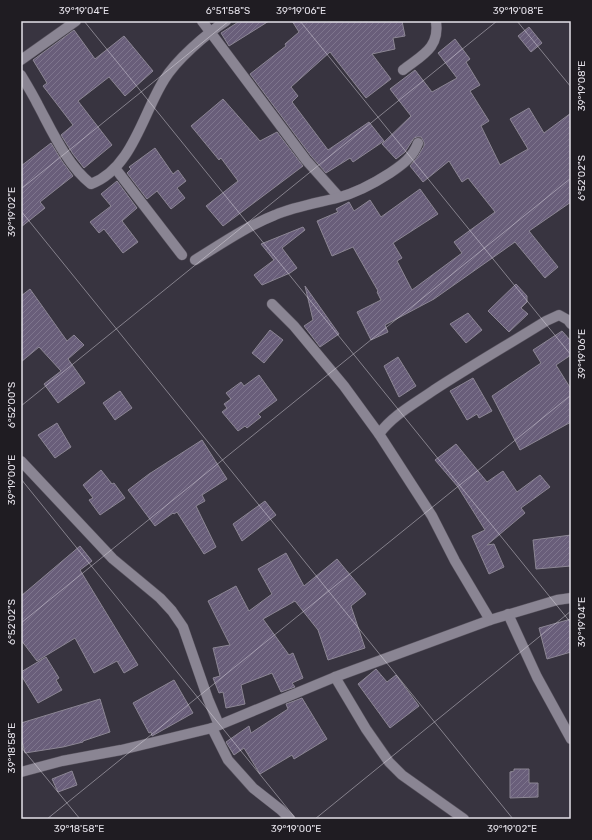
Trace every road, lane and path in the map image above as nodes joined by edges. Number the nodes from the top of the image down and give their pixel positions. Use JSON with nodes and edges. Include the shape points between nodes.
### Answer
{"nodes":[{"id":1,"x":76,"y":21,"type":"edge"},
{"id":2,"x":202,"y":21,"type":"edge"},
{"id":3,"x":226,"y":21,"type":"edge"},
{"id":4,"x":436,"y":21,"type":"edge"},
{"id":5,"x":211,"y":31,"type":"junction"},
{"id":6,"x":21,"y":60,"type":"edge"},
{"id":7,"x":403,"y":70,"type":"dead end"},
{"id":8,"x":21,"y":75,"type":"edge"},
{"id":9,"x":418,"y":143,"type":"dead end"},
{"id":10,"x":115,"y":168,"type":"junction"},
{"id":11,"x":339,"y":198,"type":"junction"},
{"id":12,"x":182,"y":255,"type":"dead end"},
{"id":13,"x":195,"y":260,"type":"dead end"},
{"id":14,"x":272,"y":304,"type":"dead end"},
{"id":15,"x":571,"y":324,"type":"edge"},
{"id":16,"x":379,"y":434,"type":"junction"},
{"id":17,"x":21,"y":461,"type":"edge"},
{"id":18,"x":571,"y":598,"type":"edge"},
{"id":19,"x":508,"y":614,"type":"junction"},
{"id":20,"x":490,"y":620,"type":"junction"},
{"id":21,"x":335,"y":677,"type":"junction"},
{"id":22,"x":215,"y":727,"type":"junction"},
{"id":23,"x":571,"y":739,"type":"edge"},
{"id":24,"x":21,"y":772,"type":"edge"},
{"id":25,"x":290,"y":819,"type":"edge"},
{"id":26,"x":464,"y":819,"type":"edge"}],
"edges":[{"from":1,"to":6,"type":"street"},
{"from":2,"to":5,"type":"street"},
{"from":3,"to":5,"type":"street"},
{"from":4,"to":7,"type":"street","via":[[438,32],[430,49]]},
{"from":5,"to":10,"type":"street","via":[[164,79],[131,146]]},
{"from":5,"to":11,"type":"street","via":[[306,160]]},
{"from":8,"to":10,"type":"street","via":[[51,131],[80,176],[91,184]]},
{"from":9,"to":11,"type":"street","via":[[416,150],[398,168],[371,184]]},
{"from":10,"to":12,"type":"street"},
{"from":11,"to":13,"type":"street","via":[[277,214]]},
{"from":14,"to":16,"type":"street","via":[[294,326],[344,386]]},
{"from":15,"to":16,"type":"street","via":[[558,315],[554,316],[397,415]]},
{"from":16,"to":20,"type":"street","via":[[432,516],[455,562]]},
{"from":17,"to":22,"type":"street","via":[[112,559],[172,611],[183,627]]},
{"from":18,"to":19,"type":"street"},
{"from":19,"to":20,"type":"street"},
{"from":19,"to":23,"type":"street","via":[[537,677]]},
{"from":20,"to":21,"type":"street"},
{"from":21,"to":22,"type":"street"},
{"from":21,"to":26,"type":"street","via":[[389,762],[402,775]]},
{"from":22,"to":24,"type":"street"},
{"from":22,"to":25,"type":"street","via":[[228,760],[253,788]]}]}
